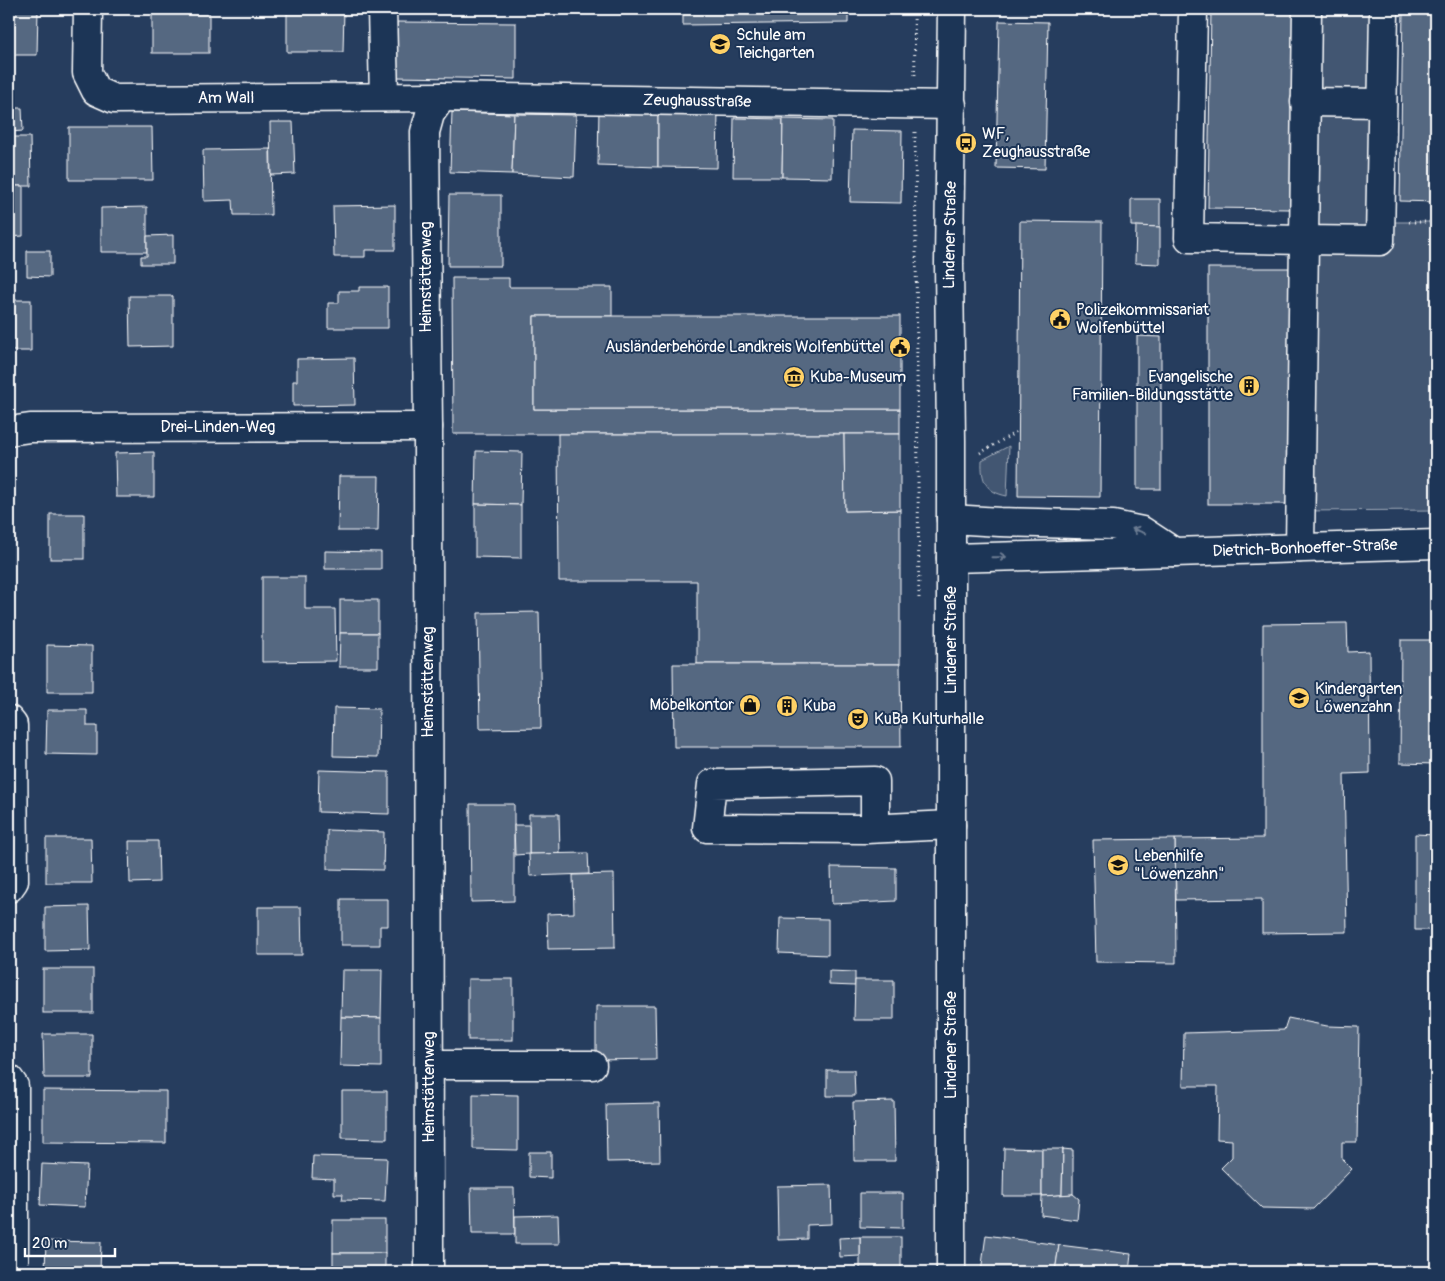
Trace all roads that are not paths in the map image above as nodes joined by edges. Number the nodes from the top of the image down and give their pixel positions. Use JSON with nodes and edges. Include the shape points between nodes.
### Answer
{"nodes":[{"id":1,"x":88,"y":9,"type":"edge"},
{"id":2,"x":382,"y":9,"type":"edge"},
{"id":3,"x":952,"y":9,"type":"edge"},
{"id":4,"x":1193,"y":9,"type":"edge"},
{"id":5,"x":1307,"y":9,"type":"edge"},
{"id":6,"x":1384,"y":9,"type":"edge"},
{"id":7,"x":384,"y":97,"type":"junction"},
{"id":8,"x":442,"y":97,"type":"junction"},
{"id":9,"x":1305,"y":102,"type":"junction"},
{"id":10,"x":1382,"y":103,"type":"junction"},
{"id":11,"x":952,"y":105,"type":"junction"},
{"id":12,"x":1304,"y":240,"type":"junction"},
{"id":13,"x":428,"y":427,"type":"junction"},
{"id":14,"x":9,"y":431,"type":"edge"},
{"id":15,"x":951,"y":519,"type":"junction"},
{"id":16,"x":1436,"y":544,"type":"edge"},
{"id":17,"x":1300,"y":548,"type":"junction"},
{"id":18,"x":1174,"y":552,"type":"junction"},
{"id":19,"x":951,"y":558,"type":"junction"},
{"id":20,"x":9,"y":720,"type":"edge"},
{"id":21,"x":951,"y":825,"type":"junction"},
{"id":22,"x":875,"y":828,"type":"junction"},
{"id":23,"x":9,"y":888,"type":"edge"},
{"id":24,"x":429,"y":1065,"type":"junction"},
{"id":25,"x":592,"y":1066,"type":"dead end"},
{"id":26,"x":9,"y":1079,"type":"edge"},
{"id":27,"x":10,"y":1272,"type":"edge"},
{"id":28,"x":429,"y":1272,"type":"edge"},
{"id":29,"x":951,"y":1272,"type":"edge"}],
"edges":[{"from":1,"to":7,"type":"street","name":"Am Wall","via":[[87,73],[96,91],[114,99]]},
{"from":2,"to":7,"type":"street"},
{"from":3,"to":11,"type":"street","name":"Lindener Straße"},
{"from":4,"to":12,"type":"street","via":[[1190,238]]},
{"from":5,"to":9,"type":"street"},
{"from":6,"to":10,"type":"street"},
{"from":7,"to":8,"type":"street","name":"Am Wall"},
{"from":8,"to":11,"type":"street","name":"Zeughausstraße"},
{"from":8,"to":13,"type":"street","name":"Heimstättenweg","via":[[430,114],[425,132]]},
{"from":9,"to":10,"type":"street"},
{"from":9,"to":12,"type":"street"},
{"from":10,"to":12,"type":"street","via":[[1380,241]]},
{"from":11,"to":15,"type":"street","name":"Lindener Straße","via":[[949,264]]},
{"from":12,"to":17,"type":"street"},
{"from":13,"to":14,"type":"street","name":"Drei-Linden-Weg","via":[[30,428]]},
{"from":13,"to":24,"type":"street","name":"Heimstättenweg"},
{"from":18,"to":15,"type":"street","one_way":true,"via":[[1142,531],[1113,525]]},
{"from":15,"to":19,"type":"street","name":"Lindener Straße"},
{"from":16,"to":17,"type":"street","name":"Dietrich-Bonhoeffer-Straße"},
{"from":17,"to":18,"type":"street","name":"Dietrich-Bonhoeffer-Straße"},
{"from":19,"to":18,"type":"street","name":"Dietrich-Bonhoeffer-Straße","one_way":true},
{"from":19,"to":21,"type":"street","name":"Lindener Straße"},
{"from":20,"to":23,"type":"street","via":[[13,725],[14,881]]},
{"from":21,"to":22,"type":"street"},
{"from":21,"to":29,"type":"street","name":"Lindener Straße"},
{"from":22,"to":22,"type":"street","via":[[707,828],[712,784],[875,781]]},
{"from":24,"to":25,"type":"street"},
{"from":24,"to":28,"type":"street","name":"Heimstättenweg"},
{"from":26,"to":27,"type":"street","via":[[14,1086],[14,1260]]}]}
